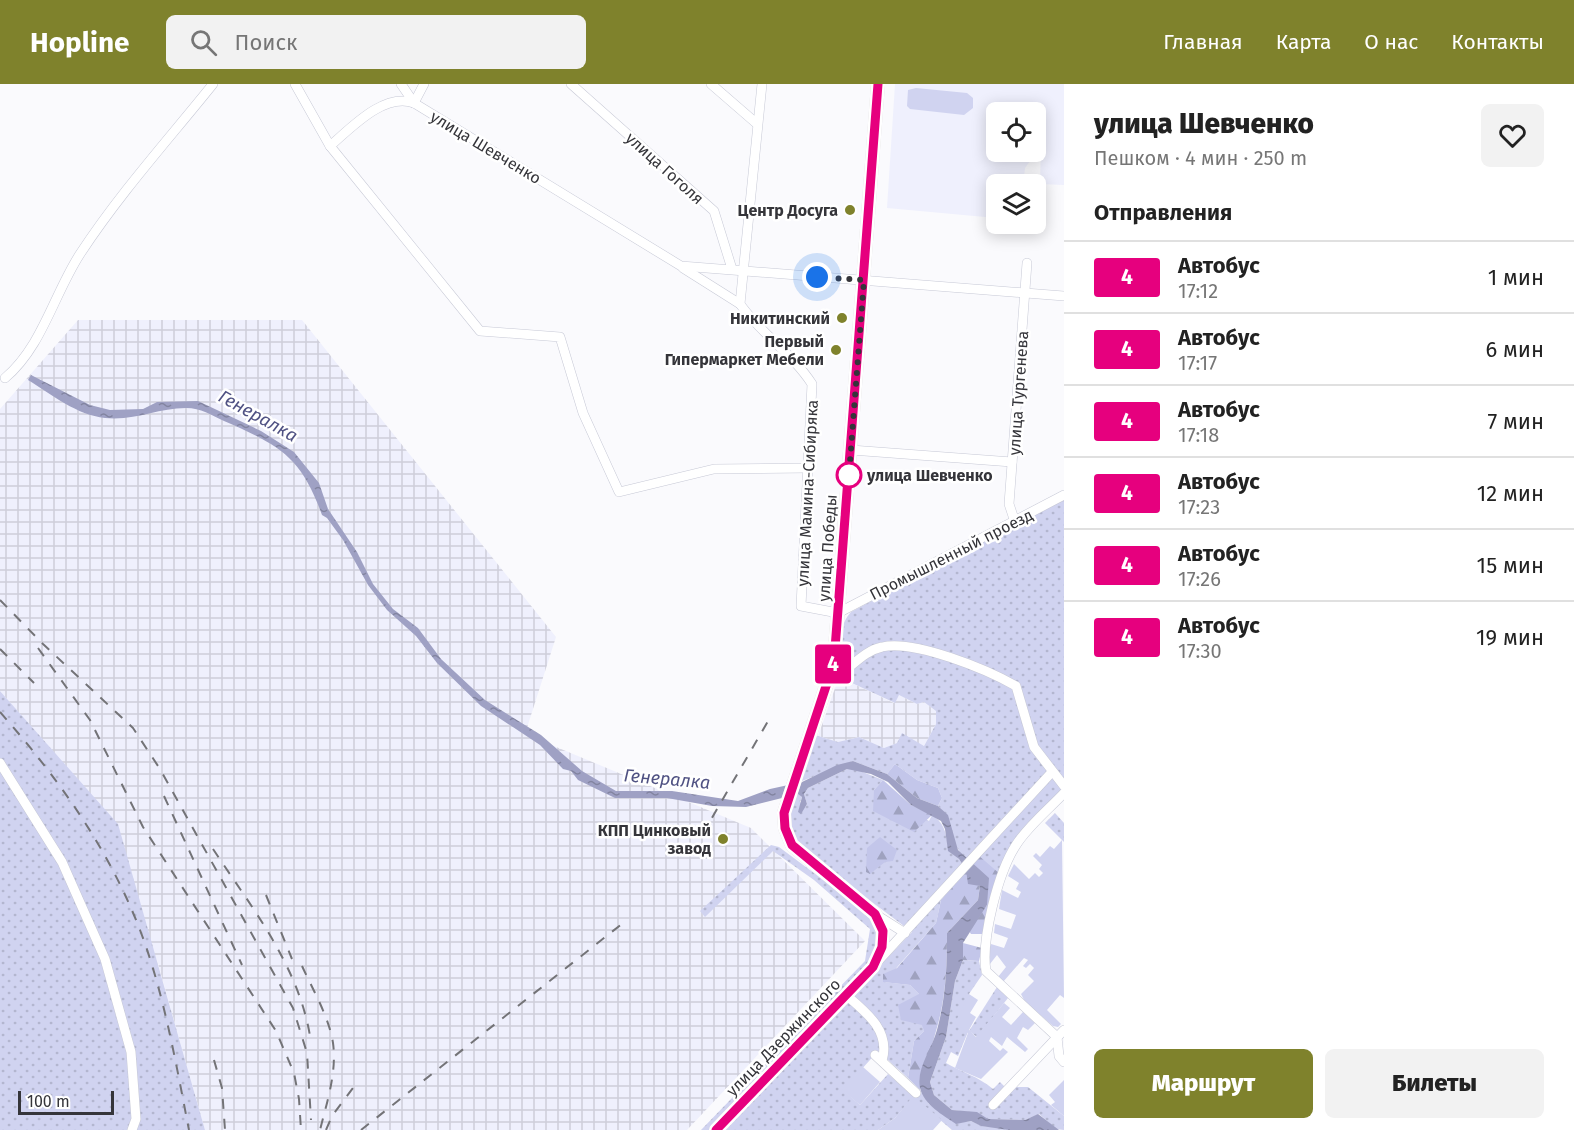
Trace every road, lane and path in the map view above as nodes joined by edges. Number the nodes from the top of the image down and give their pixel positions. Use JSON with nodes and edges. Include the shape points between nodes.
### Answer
{"nodes":[{"id":1,"x":213,"y":84,"type":"edge"},
{"id":2,"x":400,"y":84,"type":"edge"},
{"id":3,"x":424,"y":84,"type":"edge"},
{"id":4,"x":571,"y":84,"type":"edge"},
{"id":5,"x":711,"y":84,"type":"edge"},
{"id":6,"x":762,"y":84,"type":"edge"},
{"id":7,"x":878,"y":84,"type":"edge"},
{"id":8,"x":294,"y":85,"type":"edge"},
{"id":9,"x":414,"y":103,"type":"junction"},
{"id":10,"x":756,"y":123,"type":"junction"},
{"id":11,"x":330,"y":146,"type":"junction"},
{"id":12,"x":1027,"y":263,"type":"dead end"},
{"id":13,"x":681,"y":267,"type":"junction"},
{"id":14,"x":732,"y":269,"type":"junction"},
{"id":15,"x":744,"y":270,"type":"junction"},
{"id":16,"x":864,"y":280,"type":"junction"},
{"id":17,"x":1025,"y":292,"type":"junction"},
{"id":18,"x":1064,"y":296,"type":"edge"},
{"id":19,"x":740,"y":304,"type":"junction"},
{"id":20,"x":5,"y":378,"type":"dead end"},
{"id":21,"x":851,"y":450,"type":"junction"},
{"id":22,"x":1012,"y":462,"type":"junction"},
{"id":23,"x":808,"y":468,"type":"junction"},
{"id":24,"x":1064,"y":495,"type":"edge"},
{"id":25,"x":1015,"y":522,"type":"junction"},
{"id":26,"x":838,"y":613,"type":"junction"},
{"id":27,"x":834,"y":662,"type":"junction"},
{"id":28,"x":0,"y":763,"type":"edge"},
{"id":29,"x":1052,"y":772,"type":"junction"},
{"id":30,"x":1064,"y":786,"type":"edge"},
{"id":31,"x":1064,"y":793,"type":"edge"},
{"id":32,"x":875,"y":914,"type":"junction"},
{"id":33,"x":905,"y":933,"type":"junction"},
{"id":34,"x":873,"y":967,"type":"junction"},
{"id":35,"x":846,"y":995,"type":"junction"},
{"id":36,"x":1064,"y":1030,"type":"edge"},
{"id":37,"x":1057,"y":1037,"type":"junction"},
{"id":38,"x":1064,"y":1062,"type":"edge"},
{"id":39,"x":916,"y":1093,"type":"dead end"},
{"id":40,"x":993,"y":1105,"type":"dead end"},
{"id":41,"x":136,"y":1119,"type":"junction"},
{"id":42,"x":132,"y":1130,"type":"edge"},
{"id":43,"x":139,"y":1130,"type":"edge"},
{"id":44,"x":716,"y":1130,"type":"edge"}],
"edges":[{"from":1,"to":20,"type":"street","via":[[96,231],[67,274],[21,365]]},
{"from":2,"to":9,"type":"street","name":"улица Шевченко"},
{"from":3,"to":9,"type":"street"},
{"from":4,"to":14,"type":"street","name":"улица Гоголя","via":[[714,211]]},
{"from":5,"to":10,"type":"street"},
{"from":6,"to":10,"type":"street"},
{"from":7,"to":16,"type":"main road","name":"улица Победы"},
{"from":8,"to":11,"type":"street"},
{"from":9,"to":11,"type":"street","via":[[403,99],[387,104]]},
{"from":9,"to":13,"type":"street","name":"улица Шевченко"},
{"from":10,"to":15,"type":"street"},
{"from":11,"to":23,"type":"street","via":[[480,332],[560,337],[583,413],[619,492],[714,469]]},
{"from":12,"to":17,"type":"street","name":"улица Тургенева"},
{"from":13,"to":14,"type":"street","name":"улица Шевченко"},
{"from":13,"to":19,"type":"street"},
{"from":14,"to":15,"type":"street","name":"улица Шевченко"},
{"from":15,"to":16,"type":"street","name":"улица Шевченко"},
{"from":15,"to":19,"type":"street"},
{"from":16,"to":17,"type":"street","name":"улица Шевченко"},
{"from":16,"to":21,"type":"main road","name":"улица Победы"},
{"from":17,"to":18,"type":"street","name":"улица Шевченко"},
{"from":17,"to":22,"type":"street","name":"улица Тургенева"},
{"from":19,"to":23,"type":"street","name":"улица Мамина-Сибиряка","via":[[755,325],[798,363],[812,384]]},
{"from":21,"to":22,"type":"street"},
{"from":21,"to":26,"type":"main road","name":"улица Победы"},
{"from":22,"to":25,"type":"street","name":"улица Тургенева","via":[[1009,504]]},
{"from":23,"to":26,"type":"street","name":"улица Мамина-Сибиряка","via":[[801,606]]},
{"from":24,"to":25,"type":"street","name":"Промышленный проезд"},
{"from":25,"to":26,"type":"street","name":"Промышленный проезд"},
{"from":26,"to":27,"type":"main road","name":"улица Победы"},
{"from":27,"to":29,"type":"street","via":[[847,669],[884,646],[916,648],[1001,678],[1016,686],[1034,747]]},
{"from":27,"to":32,"type":"main road","name":"улица Победы","via":[[785,804],[785,828],[792,845]]},
{"from":28,"to":41,"type":"street","via":[[62,862],[105,959],[131,1052]]},
{"from":29,"to":30,"type":"street"},
{"from":29,"to":33,"type":"street"},
{"from":31,"to":37,"type":"street","via":[[1016,844],[999,884],[984,956],[986,971]]},
{"from":32,"to":33,"type":"street"},
{"from":32,"to":34,"type":"main road","via":[[883,931],[882,947]]},
{"from":33,"to":34,"type":"street"},
{"from":34,"to":35,"type":"main road","name":"улица Дзержинского"},
{"from":35,"to":39,"type":"street","via":[[876,1022],[884,1055],[879,1058]]},
{"from":35,"to":44,"type":"main road","name":"улица Дзержинского"},
{"from":36,"to":37,"type":"street"},
{"from":37,"to":38,"type":"street","via":[[1059,1056]]},
{"from":37,"to":40,"type":"street"},
{"from":41,"to":42,"type":"street"},
{"from":41,"to":43,"type":"street"}]}
